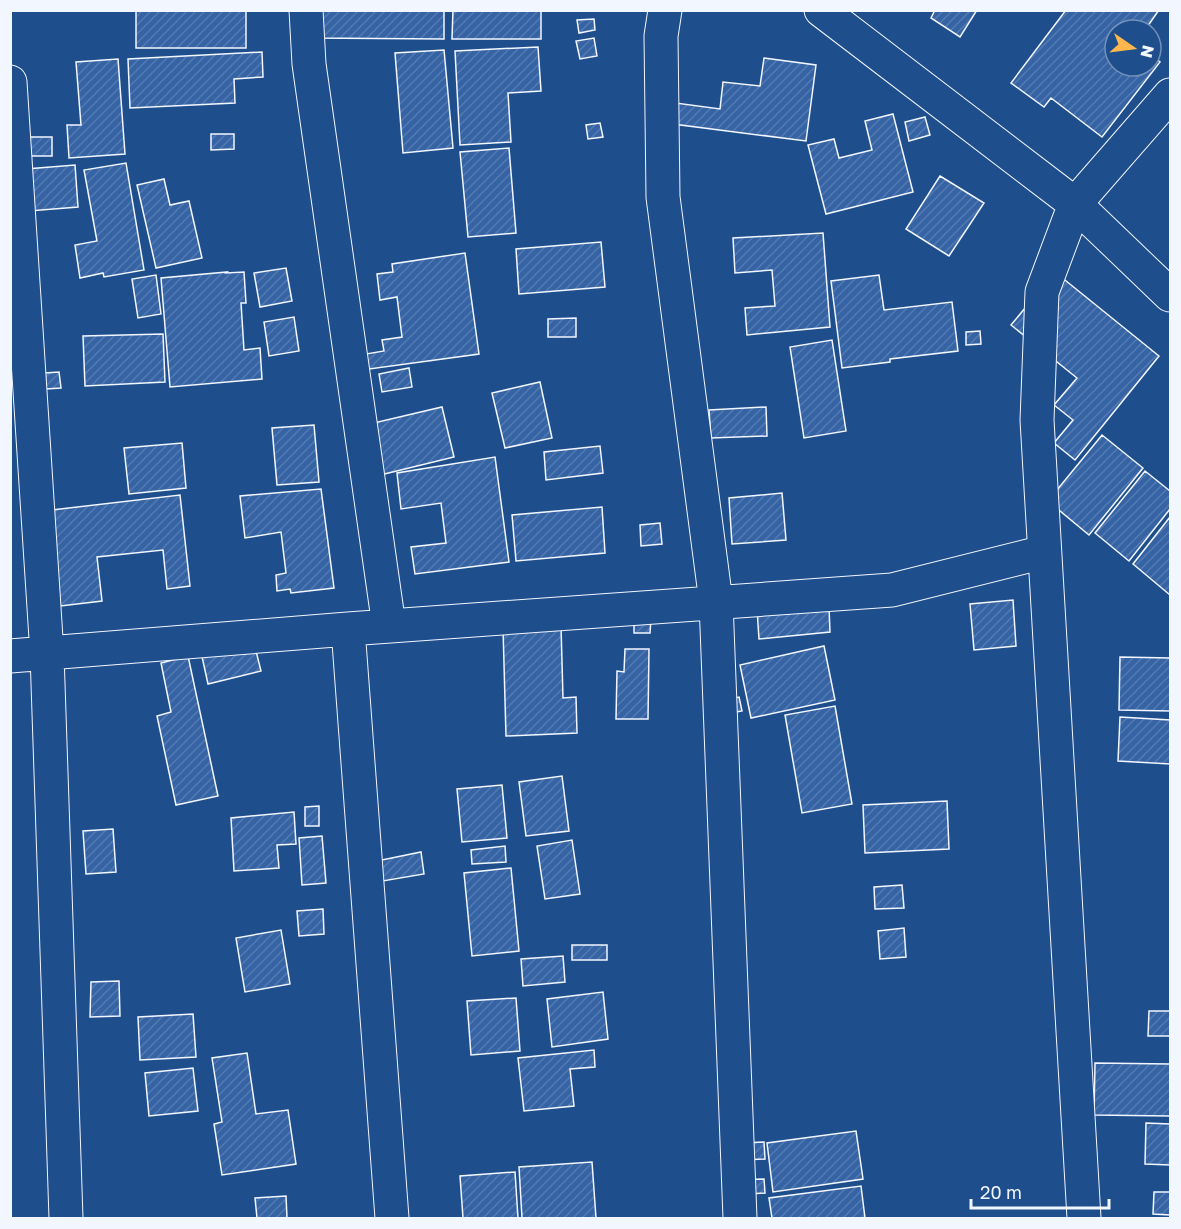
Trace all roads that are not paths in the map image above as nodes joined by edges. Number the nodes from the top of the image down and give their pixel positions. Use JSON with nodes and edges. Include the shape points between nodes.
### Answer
{"nodes":[{"id":1,"x":306,"y":10,"type":"edge"},
{"id":2,"x":665,"y":10,"type":"edge"},
{"id":3,"x":821,"y":10,"type":"edge"},
{"id":4,"x":10,"y":82,"type":"edge"},
{"id":5,"x":1170,"y":95,"type":"edge"},
{"id":6,"x":1075,"y":204,"type":"junction"},
{"id":7,"x":1170,"y":296,"type":"edge"},
{"id":8,"x":1044,"y":552,"type":"junction"},
{"id":9,"x":716,"y":602,"type":"junction"},
{"id":10,"x":389,"y":626,"type":"junction"},
{"id":11,"x":348,"y":629,"type":"junction"},
{"id":12,"x":47,"y":654,"type":"junction"},
{"id":13,"x":10,"y":656,"type":"edge"},
{"id":14,"x":66,"y":1218,"type":"edge"},
{"id":15,"x":392,"y":1218,"type":"edge"},
{"id":16,"x":740,"y":1218,"type":"edge"},
{"id":17,"x":1084,"y":1218,"type":"edge"}],
"edges":[{"from":1,"to":10,"type":"street","via":[[309,64]]},
{"from":2,"to":9,"type":"street","via":[[661,36],[663,197]]},
{"from":3,"to":6,"type":"street"},
{"from":4,"to":12,"type":"street"},
{"from":5,"to":6,"type":"street"},
{"from":6,"to":7,"type":"street"},
{"from":6,"to":8,"type":"street","via":[[1042,292],[1037,420]]},
{"from":8,"to":9,"type":"street","via":[[892,590]]},
{"from":8,"to":17,"type":"street"},
{"from":9,"to":10,"type":"street"},
{"from":9,"to":16,"type":"street"},
{"from":10,"to":11,"type":"street"},
{"from":11,"to":12,"type":"street"},
{"from":11,"to":15,"type":"street"},
{"from":12,"to":13,"type":"street"},
{"from":12,"to":14,"type":"street"}]}
